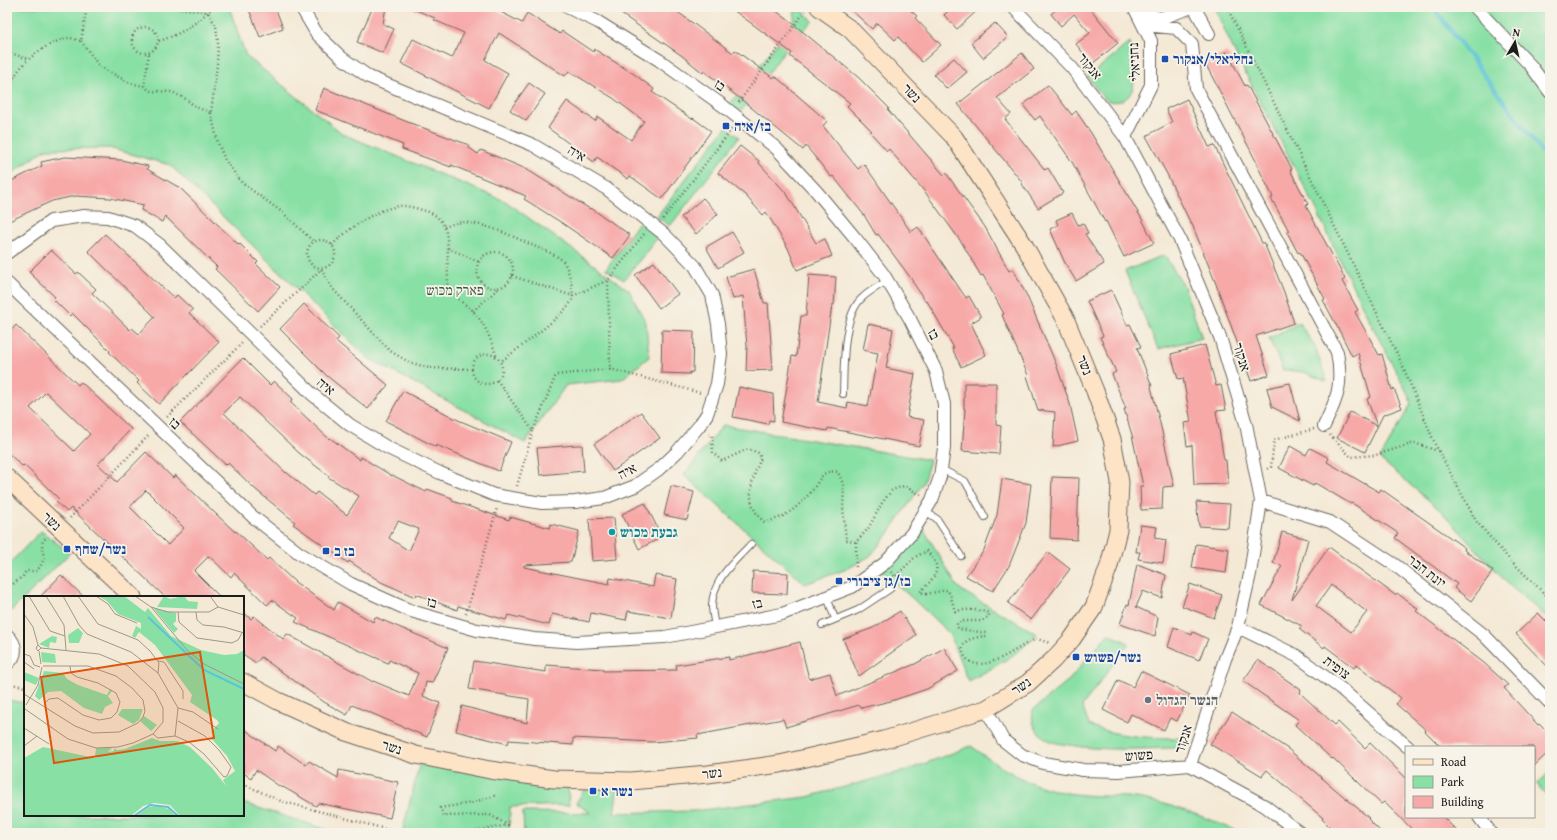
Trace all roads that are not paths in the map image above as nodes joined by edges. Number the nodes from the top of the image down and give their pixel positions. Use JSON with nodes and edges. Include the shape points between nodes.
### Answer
{"nodes":[{"id":1,"x":301,"y":7,"type":"edge"},
{"id":2,"x":567,"y":7,"type":"edge"},
{"id":3,"x":819,"y":7,"type":"edge"},
{"id":4,"x":1013,"y":7,"type":"edge"},
{"id":5,"x":1193,"y":7,"type":"edge"},
{"id":6,"x":1475,"y":7,"type":"edge"},
{"id":7,"x":1135,"y":9,"type":"edge"},
{"id":8,"x":1143,"y":25,"type":"junction"},
{"id":9,"x":1208,"y":34,"type":"dead end"},
{"id":10,"x":1550,"y":92,"type":"edge"},
{"id":11,"x":1126,"y":137,"type":"junction"},
{"id":12,"x":7,"y":253,"type":"edge"},
{"id":13,"x":888,"y":281,"type":"junction"},
{"id":14,"x":7,"y":283,"type":"edge"},
{"id":15,"x":843,"y":394,"type":"dead end"},
{"id":16,"x":1323,"y":426,"type":"road end"},
{"id":17,"x":941,"y":469,"type":"junction"},
{"id":18,"x":7,"y":478,"type":"edge"},
{"id":19,"x":1261,"y":501,"type":"junction"},
{"id":20,"x":925,"y":511,"type":"junction"},
{"id":21,"x":985,"y":517,"type":"dead end"},
{"id":22,"x":751,"y":544,"type":"dead end"},
{"id":23,"x":961,"y":556,"type":"dead end"},
{"id":24,"x":890,"y":589,"type":"dead end"},
{"id":25,"x":132,"y":596,"type":"edge"},
{"id":26,"x":827,"y":597,"type":"junction"},
{"id":27,"x":835,"y":620,"type":"junction"},
{"id":28,"x":822,"y":625,"type":"dead end"},
{"id":29,"x":715,"y":627,"type":"junction"},
{"id":30,"x":1238,"y":627,"type":"junction"},
{"id":31,"x":7,"y":635,"type":"edge"},
{"id":32,"x":7,"y":664,"type":"edge"},
{"id":33,"x":244,"y":683,"type":"edge"},
{"id":34,"x":1550,"y":703,"type":"edge"},
{"id":35,"x":986,"y":709,"type":"junction"},
{"id":36,"x":1407,"y":746,"type":"edge"},
{"id":37,"x":1190,"y":765,"type":"junction"},
{"id":38,"x":1480,"y":818,"type":"edge"},
{"id":39,"x":1300,"y":833,"type":"edge"},
{"id":40,"x":1491,"y":833,"type":"edge"}],
"edges":[{"from":1,"to":12,"type":"street","name":"איה","via":[[317,34],[342,58],[369,77],[533,145],[607,189],[666,235],[695,266],[712,295],[718,324],[721,354],[717,384],[707,414],[699,426],[678,452],[658,469],[635,486],[604,498],[542,503],[494,495],[388,448],[350,425],[312,394],[160,245],[135,226],[108,216],[84,216],[51,221]]},
{"from":2,"to":13,"type":"street","name":"בז","via":[[598,22],[659,60],[776,148],[856,239]]},
{"from":3,"to":35,"type":"street","name":"נשר","via":[[850,29],[954,137],[1024,245],[1065,318],[1096,391],[1112,439],[1120,482],[1118,530],[1110,566],[1094,607],[1072,639],[1028,683]]},
{"from":4,"to":11,"type":"street","name":"אנקור","via":[[1072,68]]},
{"from":5,"to":7,"type":"street","via":[[1161,18]]},
{"from":5,"to":9,"type":"street"},
{"from":6,"to":10,"type":"street","via":[[1531,66]]},
{"from":7,"to":8,"type":"street","name":"נחניאלי"},
{"from":8,"to":11,"type":"street","name":"נחניאלי","via":[[1151,42],[1151,85]]},
{"from":8,"to":16,"type":"street","via":[[1176,28],[1192,44],[1196,89],[1337,352],[1340,385],[1334,406]]},
{"from":11,"to":19,"type":"street","name":"אנקור","via":[[1180,240],[1220,337],[1246,424]]},
{"from":13,"to":15,"type":"lane","via":[[862,298],[854,307],[848,326]]},
{"from":13,"to":17,"type":"street","name":"בז","via":[[936,371],[944,404],[944,448]]},
{"from":14,"to":29,"type":"street","name":"בז","via":[[252,516],[299,553],[351,584],[404,608],[462,626],[534,639],[577,642],[665,637]]},
{"from":17,"to":20,"type":"street","name":"בז","via":[[932,500]]},
{"from":17,"to":21,"type":"lane","via":[[965,481]]},
{"from":18,"to":25,"type":"street","name":"נשר"},
{"from":19,"to":30,"type":"street","name":"אנקור","via":[[1250,574]]},
{"from":19,"to":34,"type":"street","name":"יונת הבר","via":[[1330,522],[1395,565],[1484,635]]},
{"from":20,"to":23,"type":"lane","via":[[937,520]]},
{"from":20,"to":26,"type":"street","name":"בז","via":[[912,533],[885,563],[856,584]]},
{"from":22,"to":29,"type":"lane","via":[[719,579],[713,592]]},
{"from":24,"to":27,"type":"lane","via":[[858,610]]},
{"from":26,"to":27,"type":"lane"},
{"from":26,"to":29,"type":"street","name":"בז","via":[[782,614]]},
{"from":27,"to":28,"type":"lane"},
{"from":30,"to":36,"type":"street","name":"צופית","via":[[1297,656],[1340,688]]},
{"from":30,"to":37,"type":"street","name":"אנקור"},
{"from":31,"to":32,"type":"street","via":[[14,643],[15,652],[12,661]]},
{"from":33,"to":35,"type":"street","name":"נשר","via":[[346,732],[416,754],[490,770],[562,779],[631,782],[780,764],[884,740]]},
{"from":35,"to":37,"type":"street","name":"פשוש","via":[[1003,740],[1022,755],[1043,763],[1083,770],[1119,771]]},
{"from":37,"to":39,"type":"street","via":[[1265,806]]},
{"from":38,"to":40,"type":"street"}]}
